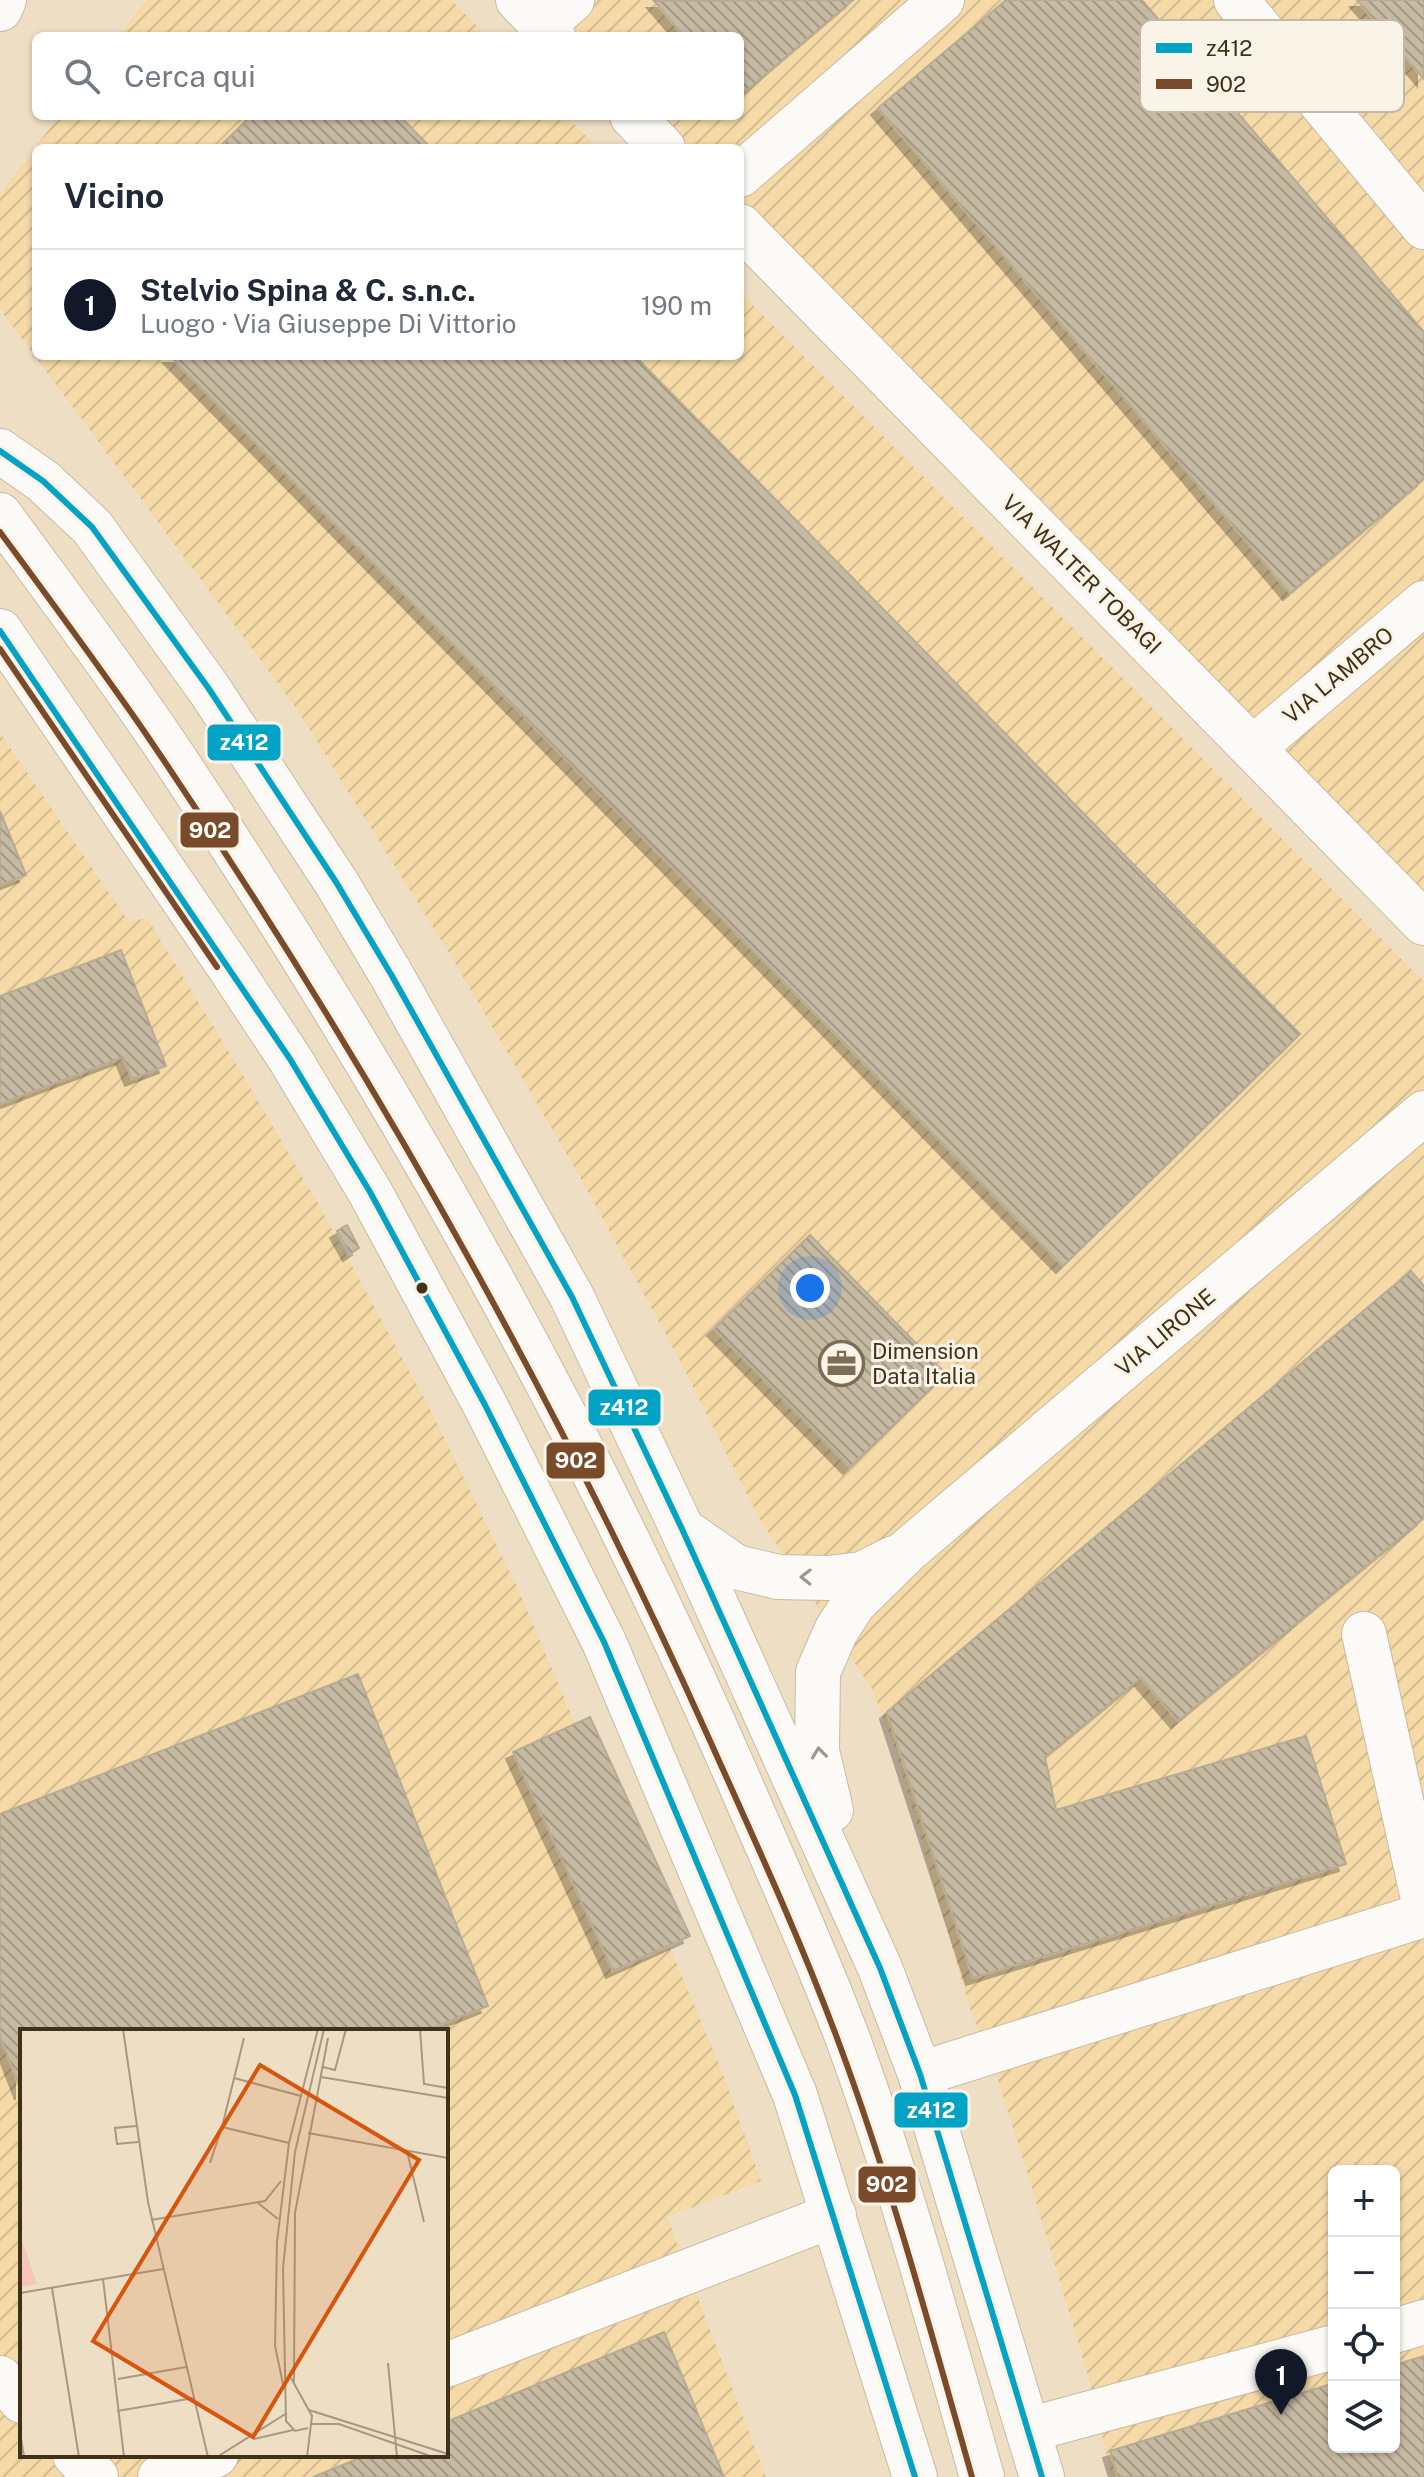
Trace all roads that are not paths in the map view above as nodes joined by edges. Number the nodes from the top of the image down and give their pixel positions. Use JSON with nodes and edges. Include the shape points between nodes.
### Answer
{"nodes":[{"id":1,"x":4,"y":0,"type":"edge"},
{"id":2,"x":942,"y":0,"type":"edge"},
{"id":3,"x":1236,"y":0,"type":"edge"},
{"id":4,"x":0,"y":9,"type":"edge"},
{"id":5,"x":1253,"y":20,"type":"edge"},
{"id":6,"x":1329,"y":112,"type":"edge"},
{"id":7,"x":636,"y":120,"type":"edge"},
{"id":8,"x":659,"y":144,"type":"edge"},
{"id":9,"x":744,"y":172,"type":"edge"},
{"id":10,"x":1424,"y":227,"type":"edge"},
{"id":11,"x":744,"y":230,"type":"edge"},
{"id":12,"x":0,"y":451,"type":"edge"},
{"id":13,"x":0,"y":515,"type":"edge"},
{"id":14,"x":0,"y":562,"type":"edge"},
{"id":15,"x":1424,"y":603,"type":"edge"},
{"id":16,"x":0,"y":631,"type":"edge"},
{"id":17,"x":110,"y":665,"type":"junction"},
{"id":18,"x":1253,"y":748,"type":"junction"},
{"id":19,"x":1424,"y":923,"type":"edge"},
{"id":20,"x":1424,"y":1113,"type":"edge"},
{"id":21,"x":682,"y":1529,"type":"junction"},
{"id":22,"x":907,"y":1551,"type":"junction"},
{"id":23,"x":1364,"y":1634,"type":"dead end"},
{"id":24,"x":1424,"y":1903,"type":"edge"},
{"id":25,"x":855,"y":1910,"type":"junction"},
{"id":26,"x":1424,"y":1915,"type":"edge"},
{"id":27,"x":920,"y":2074,"type":"junction"},
{"id":28,"x":834,"y":2215,"type":"junction"},
{"id":29,"x":1424,"y":2322,"type":"edge"},
{"id":30,"x":1400,"y":2329,"type":"edge"},
{"id":31,"x":1328,"y":2349,"type":"edge"},
{"id":32,"x":448,"y":2364,"type":"edge"},
{"id":33,"x":0,"y":2378,"type":"edge"},
{"id":34,"x":20,"y":2399,"type":"edge"},
{"id":35,"x":1028,"y":2430,"type":"junction"},
{"id":36,"x":77,"y":2457,"type":"edge"},
{"id":37,"x":211,"y":2457,"type":"edge"},
{"id":38,"x":96,"y":2477,"type":"edge"},
{"id":39,"x":160,"y":2477,"type":"edge"},
{"id":40,"x":915,"y":2477,"type":"edge"},
{"id":41,"x":982,"y":2477,"type":"edge"},
{"id":42,"x":1042,"y":2477,"type":"edge"}],
"edges":[{"from":1,"to":4,"type":"street"},
{"from":2,"to":9,"type":"street"},
{"from":3,"to":5,"type":"street"},
{"from":6,"to":10,"type":"street"},
{"from":7,"to":8,"type":"street"},
{"from":11,"to":18,"type":"street","name":"VIA WALTER TOBAGI"},
{"from":12,"to":21,"type":"street","via":[[43,481],[92,527],[209,689],[336,882],[572,1297]]},
{"from":13,"to":17,"type":"street"},
{"from":14,"to":17,"type":"street"},
{"from":15,"to":18,"type":"street","name":"VIA LAMBRO"},
{"from":16,"to":28,"type":"street","via":[[290,1059],[370,1192],[485,1405],[604,1642],[654,1757],[795,2095]]},
{"from":17,"to":41,"type":"street","via":[[303,957],[468,1234],[658,1604],[847,2038]]},
{"from":18,"to":19,"type":"street","name":"VIA WALTER TOBAGI"},
{"from":20,"to":22,"type":"street","name":"VIA LIRONE"},
{"from":22,"to":21,"type":"street","name":"VIA LIRONE","one_way":true,"via":[[862,1574],[778,1577],[736,1567]]},
{"from":21,"to":25,"type":"street"},
{"from":25,"to":22,"type":"street","name":"VIA LIRONE","one_way":true,"via":[[817,1751],[818,1672],[854,1603]]},
{"from":23,"to":24,"type":"street"},
{"from":25,"to":27,"type":"street"},
{"from":26,"to":27,"type":"street"},
{"from":27,"to":35,"type":"street"},
{"from":28,"to":32,"type":"street"},
{"from":28,"to":40,"type":"street"},
{"from":29,"to":30,"type":"street"},
{"from":31,"to":35,"type":"street"},
{"from":33,"to":34,"type":"street"},
{"from":35,"to":42,"type":"street"},
{"from":36,"to":38,"type":"street"},
{"from":37,"to":39,"type":"street"}]}
